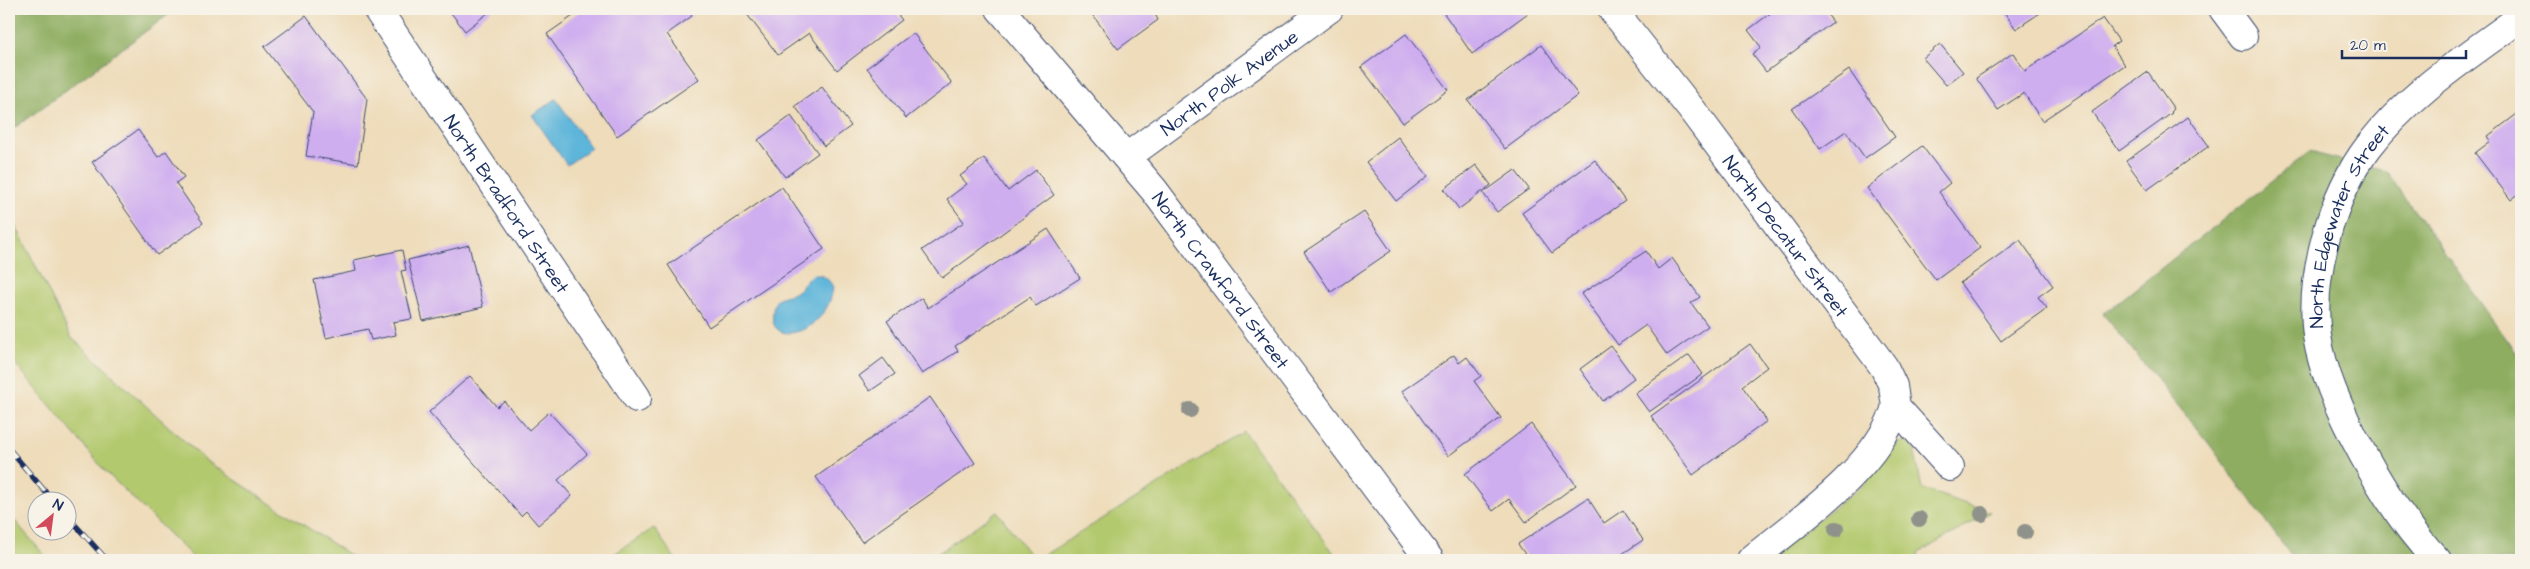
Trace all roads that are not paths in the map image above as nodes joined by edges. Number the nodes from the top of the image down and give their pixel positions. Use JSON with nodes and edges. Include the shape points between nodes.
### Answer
{"nodes":[{"id":1,"x":377,"y":9,"type":"edge"},
{"id":2,"x":1000,"y":9,"type":"edge"},
{"id":3,"x":1329,"y":9,"type":"edge"},
{"id":4,"x":1612,"y":9,"type":"edge"},
{"id":5,"x":2223,"y":9,"type":"edge"},
{"id":6,"x":2521,"y":17,"type":"edge"},
{"id":7,"x":2244,"y":36,"type":"dead end"},
{"id":8,"x":1128,"y":156,"type":"junction"},
{"id":9,"x":637,"y":398,"type":"dead end"},
{"id":10,"x":1896,"y":406,"type":"junction"},
{"id":11,"x":1950,"y":467,"type":"dead end"},
{"id":12,"x":1430,"y":560,"type":"edge"},
{"id":13,"x":1751,"y":560,"type":"edge"},
{"id":14,"x":2437,"y":560,"type":"edge"}],
"edges":[{"from":1,"to":9,"type":"street","name":"North Bradford Street"},
{"from":2,"to":8,"type":"street","name":"North Crawford Street"},
{"from":3,"to":8,"type":"street","name":"North Polk Avenue"},
{"from":4,"to":10,"type":"street","name":"North Decatur Street","via":[[1692,110],[1884,368],[1893,386]]},
{"from":5,"to":7,"type":"street"},
{"from":6,"to":14,"type":"street","name":"North Edgewater Street","via":[[2437,80],[2368,146],[2335,206],[2316,293],[2317,335],[2331,386],[2364,456],[2401,518]]},
{"from":8,"to":12,"type":"street","name":"North Crawford Street"},
{"from":10,"to":11,"type":"street","name":"North Decatur Street"},
{"from":10,"to":13,"type":"street","via":[[1891,423],[1865,462]]}]}
